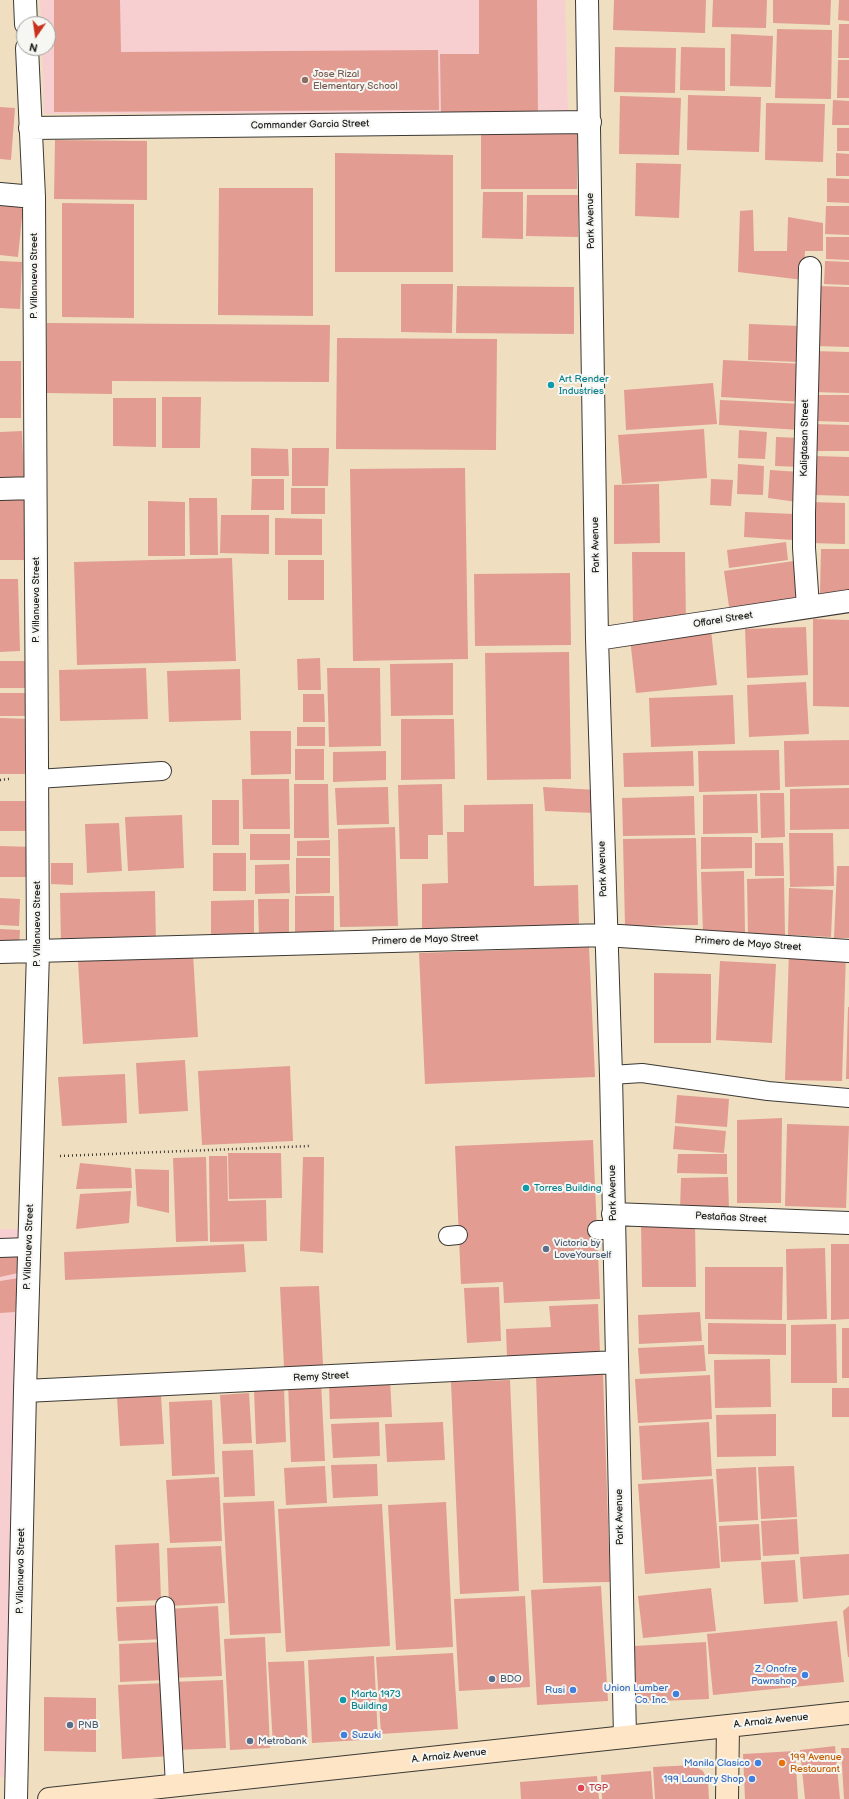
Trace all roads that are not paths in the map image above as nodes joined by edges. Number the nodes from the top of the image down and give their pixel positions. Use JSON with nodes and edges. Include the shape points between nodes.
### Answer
{"nodes":[{"id":1,"x":25,"y":0,"type":"edge"},
{"id":2,"x":587,"y":0,"type":"edge"},
{"id":3,"x":26,"y":16,"type":"edge"},
{"id":4,"x":27,"y":56,"type":"edge"},
{"id":5,"x":590,"y":122,"type":"junction"},
{"id":6,"x":30,"y":128,"type":"junction"},
{"id":7,"x":0,"y":194,"type":"edge"},
{"id":8,"x":34,"y":198,"type":"junction"},
{"id":9,"x":810,"y":268,"type":"dead end"},
{"id":10,"x":35,"y":488,"type":"junction"},
{"id":11,"x":0,"y":489,"type":"edge"},
{"id":12,"x":849,"y":601,"type":"edge"},
{"id":13,"x":808,"y":607,"type":"junction"},
{"id":14,"x":597,"y":639,"type":"junction"},
{"id":15,"x":162,"y":771,"type":"dead end"},
{"id":16,"x":37,"y":779,"type":"junction"},
{"id":17,"x":605,"y":935,"type":"junction"},
{"id":18,"x":849,"y":951,"type":"edge"},
{"id":19,"x":0,"y":952,"type":"edge"},
{"id":20,"x":38,"y":952,"type":"junction"},
{"id":21,"x":611,"y":1075,"type":"junction"},
{"id":22,"x":849,"y":1098,"type":"edge"},
{"id":23,"x":849,"y":1223,"type":"edge"},
{"id":24,"x":608,"y":1225,"type":"junction"},
{"id":25,"x":0,"y":1248,"type":"edge"},
{"id":26,"x":29,"y":1248,"type":"junction"},
{"id":27,"x":617,"y":1362,"type":"junction"},
{"id":28,"x":25,"y":1391,"type":"junction"},
{"id":29,"x":165,"y":1606,"type":"dead end"},
{"id":30,"x":849,"y":1713,"type":"edge"},
{"id":31,"x":728,"y":1726,"type":"junction"},
{"id":32,"x":625,"y":1737,"type":"junction"},
{"id":33,"x":175,"y":1785,"type":"junction"},
{"id":34,"x":16,"y":1799,"type":"edge"},
{"id":35,"x":49,"y":1799,"type":"edge"},
{"id":36,"x":727,"y":1799,"type":"edge"}],
"edges":[{"from":1,"to":3,"type":"street"},
{"from":2,"to":5,"type":"street","name":"Park Avenue"},
{"from":4,"to":6,"type":"street","name":"P. Villanueva Street"},
{"from":5,"to":6,"type":"street","name":"Commander Garcia Street"},
{"from":5,"to":14,"type":"street","name":"Park Avenue"},
{"from":6,"to":8,"type":"street","name":"P. Villanueva Street"},
{"from":7,"to":8,"type":"street"},
{"from":8,"to":10,"type":"street","name":"P. Villanueva Street"},
{"from":9,"to":13,"type":"street","name":"Kaligtasan Street","via":[[804,513]]},
{"from":10,"to":11,"type":"street"},
{"from":10,"to":16,"type":"street","name":"P. Villanueva Street"},
{"from":12,"to":13,"type":"street","name":"Offarel Street"},
{"from":13,"to":14,"type":"street","name":"Offarel Street"},
{"from":14,"to":17,"type":"street","name":"Park Avenue"},
{"from":15,"to":16,"type":"lane"},
{"from":16,"to":20,"type":"street","name":"P. Villanueva Street"},
{"from":17,"to":18,"type":"street","name":"Primero de Mayo Street"},
{"from":17,"to":20,"type":"street","name":"Primero de Mayo Street"},
{"from":17,"to":21,"type":"street","name":"Park Avenue"},
{"from":19,"to":20,"type":"street","name":"Primero de Mayo Street"},
{"from":20,"to":26,"type":"street","name":"P. Villanueva Street"},
{"from":21,"to":22,"type":"lane","via":[[642,1074],[768,1092]]},
{"from":21,"to":24,"type":"street","name":"Park Avenue"},
{"from":23,"to":24,"type":"street","name":"Pestañas Street"},
{"from":24,"to":27,"type":"street","name":"Park Avenue"},
{"from":25,"to":26,"type":"lane"},
{"from":26,"to":28,"type":"street","name":"P. Villanueva Street"},
{"from":27,"to":28,"type":"street","name":"Remy Street"},
{"from":27,"to":32,"type":"street","name":"Park Avenue"},
{"from":28,"to":34,"type":"street","name":"P. Villanueva Street"},
{"from":29,"to":33,"type":"lane"},
{"from":30,"to":31,"type":"main road","name":"A. Arnaiz Avenue"},
{"from":31,"to":32,"type":"main road","name":"A. Arnaiz Avenue"},
{"from":31,"to":36,"type":"main road"},
{"from":32,"to":33,"type":"main road","name":"A. Arnaiz Avenue"},
{"from":33,"to":35,"type":"main road","name":"A. Arnaiz Avenue"}]}
